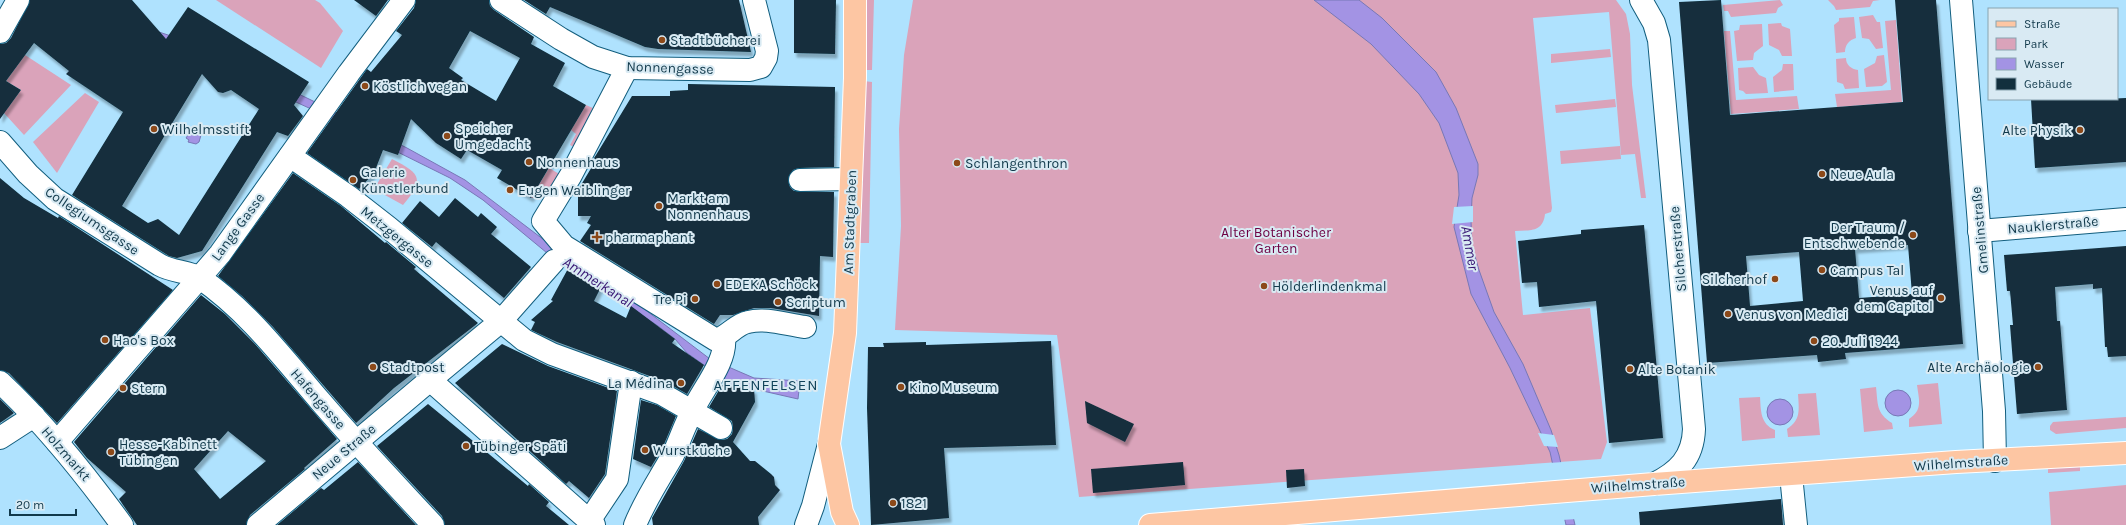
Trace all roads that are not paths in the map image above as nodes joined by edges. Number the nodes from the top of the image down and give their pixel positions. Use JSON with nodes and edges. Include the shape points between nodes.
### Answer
{"nodes":[{"id":1,"x":18,"y":0,"type":"edge"},
{"id":2,"x":404,"y":0,"type":"edge"},
{"id":3,"x":501,"y":0,"type":"edge"},
{"id":4,"x":754,"y":0,"type":"edge"},
{"id":5,"x":855,"y":0,"type":"edge"},
{"id":6,"x":1641,"y":0,"type":"edge"},
{"id":7,"x":1961,"y":0,"type":"edge"},
{"id":8,"x":0,"y":32,"type":"edge"},
{"id":9,"x":627,"y":68,"type":"junction"},
{"id":10,"x":0,"y":142,"type":"edge"},
{"id":11,"x":290,"y":156,"type":"junction"},
{"id":12,"x":852,"y":179,"type":"junction"},
{"id":13,"x":800,"y":180,"type":"dead end"},
{"id":14,"x":2126,"y":219,"type":"edge"},
{"id":15,"x":1979,"y":231,"type":"junction"},
{"id":16,"x":554,"y":261,"type":"dead end"},
{"id":17,"x":198,"y":277,"type":"junction"},
{"id":18,"x":501,"y":321,"type":"junction"},
{"id":19,"x":804,"y":327,"type":"dead end"},
{"id":20,"x":724,"y":338,"type":"junction"},
{"id":21,"x":430,"y":380,"type":"junction"},
{"id":22,"x":0,"y":382,"type":"edge"},
{"id":23,"x":631,"y":382,"type":"junction"},
{"id":24,"x":692,"y":411,"type":"junction"},
{"id":25,"x":34,"y":416,"type":"junction"},
{"id":26,"x":721,"y":428,"type":"dead end"},
{"id":27,"x":0,"y":438,"type":"edge"},
{"id":28,"x":57,"y":442,"type":"junction"},
{"id":29,"x":356,"y":442,"type":"junction"},
{"id":30,"x":829,"y":444,"type":"junction"},
{"id":31,"x":2126,"y":453,"type":"edge"},
{"id":32,"x":1995,"y":461,"type":"junction"},
{"id":33,"x":1791,"y":475,"type":"junction"},
{"id":34,"x":1654,"y":484,"type":"junction"},
{"id":35,"x":592,"y":523,"type":"edge"},
{"id":36,"x":122,"y":525,"type":"edge"},
{"id":37,"x":258,"y":525,"type":"edge"},
{"id":38,"x":434,"y":525,"type":"edge"},
{"id":39,"x":635,"y":525,"type":"edge"},
{"id":40,"x":806,"y":525,"type":"edge"},
{"id":41,"x":848,"y":525,"type":"edge"},
{"id":42,"x":1150,"y":525,"type":"edge"},
{"id":43,"x":1796,"y":525,"type":"edge"}],
"edges":[{"from":1,"to":8,"type":"street"},
{"from":2,"to":11,"type":"street","name":"Lange Gasse"},
{"from":3,"to":9,"type":"street","name":"Nonnengasse","via":[[593,57]]},
{"from":4,"to":9,"type":"street","name":"Nonnengasse","via":[[767,51],[761,67],[750,70]]},
{"from":5,"to":12,"type":"main road","name":"Am Stadtgraben"},
{"from":6,"to":34,"type":"street","name":"Silcherstraße","via":[[1654,24],[1659,40],[1694,429],[1694,442],[1686,459],[1674,472]]},
{"from":7,"to":15,"type":"street","name":"Gmelinstraße"},
{"from":9,"to":20,"type":"street","via":[[571,175],[543,221],[564,246],[706,336],[716,340]]},
{"from":10,"to":17,"type":"street","name":"Collegiumsgasse","via":[[39,185],[64,206],[160,265]]},
{"from":11,"to":17,"type":"street","name":"Lange Gasse","via":[[220,254]]},
{"from":11,"to":18,"type":"street","name":"Metzgergasse","via":[[384,224]]},
{"from":12,"to":13,"type":"street"},
{"from":12,"to":30,"type":"main road","name":"Am Stadtgraben","via":[[845,333]]},
{"from":14,"to":15,"type":"street","name":"Nauklerstraße"},
{"from":15,"to":32,"type":"street","name":"Gmelinstraße","via":[[1994,411]]},
{"from":16,"to":18,"type":"street"},
{"from":17,"to":28,"type":"street","name":"Lange Gasse"},
{"from":17,"to":29,"type":"street","name":"Hafengasse","via":[[227,299],[263,334]]},
{"from":18,"to":21,"type":"street","name":"Neue Straße"},
{"from":18,"to":23,"type":"street","name":"Metzgergasse","via":[[524,340],[552,354]]},
{"from":19,"to":20,"type":"street","via":[[748,322]]},
{"from":20,"to":24,"type":"street","via":[[725,346],[716,369]]},
{"from":21,"to":29,"type":"street","name":"Neue Straße"},
{"from":21,"to":35,"type":"street"},
{"from":22,"to":25,"type":"street"},
{"from":23,"to":24,"type":"street","name":"Metzgergasse","via":[[662,394]]},
{"from":23,"to":35,"type":"street","via":[[617,479]]},
{"from":24,"to":26,"type":"street","name":"Metzgergasse"},
{"from":24,"to":39,"type":"street","via":[[673,454],[645,502]]},
{"from":25,"to":27,"type":"street","name":"Holzmarkt"},
{"from":25,"to":28,"type":"street","name":"Holzmarkt"},
{"from":28,"to":36,"type":"street","name":"Holzmarkt"},
{"from":29,"to":37,"type":"street","name":"Neue Straße"},
{"from":29,"to":38,"type":"street","name":"Hafengasse"},
{"from":30,"to":40,"type":"street","name":"Am Stadtgraben"},
{"from":30,"to":41,"type":"main road","name":"Am Stadtgraben","via":[[842,512]]},
{"from":31,"to":32,"type":"main road","name":"Wilhelmstraße"},
{"from":32,"to":33,"type":"main road","name":"Wilhelmstraße"},
{"from":33,"to":34,"type":"main road","name":"Wilhelmstraße"},
{"from":33,"to":43,"type":"street"},
{"from":34,"to":42,"type":"main road","name":"Wilhelmstraße"}]}
